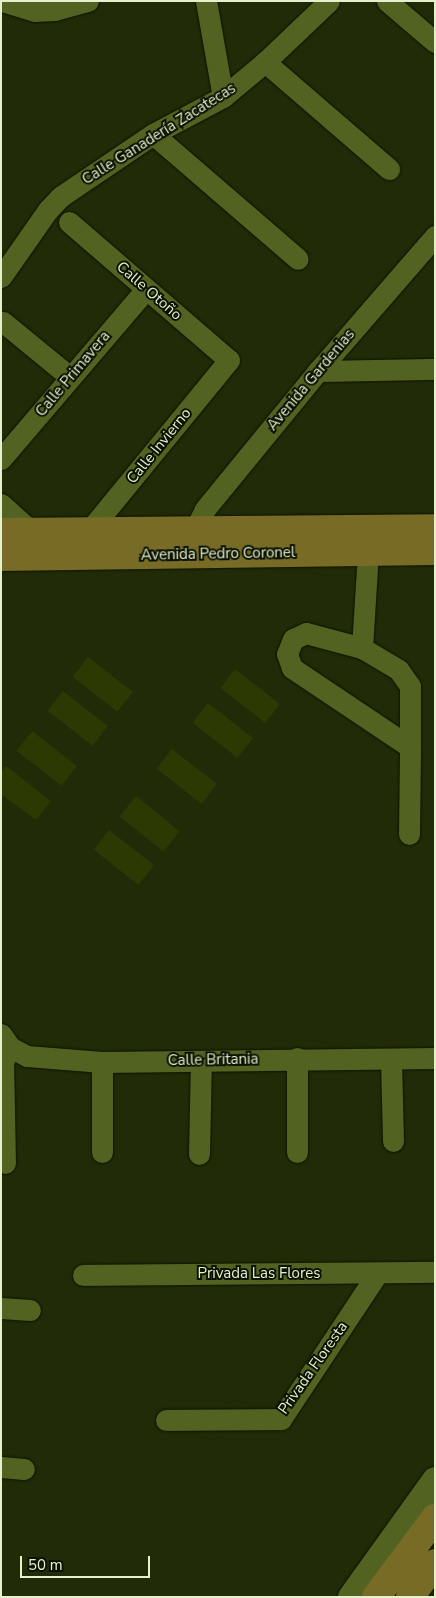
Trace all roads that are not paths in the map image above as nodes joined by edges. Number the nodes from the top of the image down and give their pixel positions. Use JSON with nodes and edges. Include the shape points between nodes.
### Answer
{"nodes":[{"id":1,"x":2,"y":1,"type":"edge"},
{"id":2,"x":88,"y":1,"type":"edge"},
{"id":3,"x":206,"y":1,"type":"edge"},
{"id":4,"x":329,"y":1,"type":"edge"},
{"id":5,"x":388,"y":1,"type":"edge"},
{"id":6,"x":35,"y":6,"type":"edge"},
{"id":7,"x":435,"y":42,"type":"edge"},
{"id":8,"x":265,"y":62,"type":"junction"},
{"id":9,"x":223,"y":97,"type":"junction"},
{"id":10,"x":153,"y":134,"type":"junction"},
{"id":11,"x":388,"y":169,"type":"dead end"},
{"id":12,"x":69,"y":222,"type":"dead end"},
{"id":13,"x":432,"y":242,"type":"edge"},
{"id":14,"x":298,"y":259,"type":"dead end"},
{"id":15,"x":1,"y":277,"type":"edge"},
{"id":16,"x":146,"y":289,"type":"junction"},
{"id":17,"x":3,"y":322,"type":"dead end"},
{"id":18,"x":228,"y":360,"type":"joint"},
{"id":19,"x":435,"y":369,"type":"edge"},
{"id":20,"x":318,"y":371,"type":"junction"},
{"id":21,"x":70,"y":377,"type":"junction"},
{"id":22,"x":1,"y":459,"type":"edge"},
{"id":23,"x":1,"y":504,"type":"edge"},
{"id":24,"x":435,"y":528,"type":"edge"},
{"id":25,"x":195,"y":529,"type":"junction"},
{"id":26,"x":31,"y":531,"type":"junction"},
{"id":27,"x":88,"y":531,"type":"junction"},
{"id":28,"x":1,"y":532,"type":"edge"},
{"id":29,"x":435,"y":551,"type":"edge"},
{"id":30,"x":368,"y":552,"type":"junction"},
{"id":31,"x":44,"y":556,"type":"junction"},
{"id":32,"x":1,"y":557,"type":"edge"},
{"id":33,"x":362,"y":648,"type":"junction"},
{"id":34,"x":410,"y":747,"type":"junction"},
{"id":35,"x":409,"y":834,"type":"dead end"},
{"id":36,"x":5,"y":1040,"type":"edge"},
{"id":37,"x":297,"y":1058,"type":"junction"},
{"id":38,"x":435,"y":1058,"type":"edge"},
{"id":39,"x":391,"y":1059,"type":"junction"},
{"id":40,"x":201,"y":1061,"type":"junction"},
{"id":41,"x":102,"y":1062,"type":"junction"},
{"id":42,"x":393,"y":1141,"type":"dead end"},
{"id":43,"x":102,"y":1152,"type":"dead end"},
{"id":44,"x":297,"y":1152,"type":"dead end"},
{"id":45,"x":199,"y":1154,"type":"dead end"},
{"id":46,"x":5,"y":1163,"type":"dead end"},
{"id":47,"x":435,"y":1272,"type":"edge"},
{"id":48,"x":83,"y":1274,"type":"dead end"},
{"id":49,"x":377,"y":1274,"type":"junction"},
{"id":50,"x":1,"y":1308,"type":"edge"},
{"id":51,"x":30,"y":1310,"type":"dead end"},
{"id":52,"x":166,"y":1420,"type":"dead end"},
{"id":53,"x":1,"y":1467,"type":"edge"},
{"id":54,"x":24,"y":1469,"type":"dead end"},
{"id":55,"x":435,"y":1480,"type":"edge"},
{"id":56,"x":435,"y":1518,"type":"edge"},
{"id":57,"x":435,"y":1563,"type":"edge"},
{"id":58,"x":351,"y":1597,"type":"edge"},
{"id":59,"x":376,"y":1597,"type":"edge"},
{"id":60,"x":410,"y":1597,"type":"edge"}],
"edges":[{"from":1,"to":6,"type":"street"},
{"from":2,"to":6,"type":"street","via":[[54,10]]},
{"from":3,"to":9,"type":"street"},
{"from":4,"to":8,"type":"street","name":"Calle Ganadería Zacatecas"},
{"from":5,"to":7,"type":"street"},
{"from":8,"to":9,"type":"street","name":"Calle Ganadería Zacatecas"},
{"from":8,"to":11,"type":"street"},
{"from":9,"to":10,"type":"street","name":"Calle Ganadería Zacatecas"},
{"from":10,"to":14,"type":"street"},
{"from":10,"to":15,"type":"street","name":"Calle Ganadería Zacatecas","via":[[60,197]]},
{"from":12,"to":16,"type":"street","name":"Calle Otoño"},
{"from":13,"to":20,"type":"street","name":"Avenida Gardenias"},
{"from":16,"to":18,"type":"street","name":"Calle Otoño"},
{"from":16,"to":21,"type":"street","name":"Calle Primavera"},
{"from":17,"to":21,"type":"street"},
{"from":18,"to":27,"type":"street","name":"Calle Invierno"},
{"from":19,"to":20,"type":"street"},
{"from":20,"to":25,"type":"street","name":"Avenida Gardenias","via":[[205,509]]},
{"from":21,"to":22,"type":"street","name":"Calle Primavera"},
{"from":23,"to":26,"type":"street"},
{"from":24,"to":25,"type":"main road","name":"Avenida Pedro Coronel"},
{"from":25,"to":27,"type":"main road","name":"Avenida Pedro Coronel"},
{"from":26,"to":27,"type":"main road","name":"Avenida Pedro Coronel"},
{"from":26,"to":28,"type":"main road","name":"Avenida Pedro Coronel"},
{"from":26,"to":31,"type":"street"},
{"from":29,"to":30,"type":"main road","name":"Avenida Pedro Coronel"},
{"from":30,"to":31,"type":"main road","name":"Avenida Pedro Coronel"},
{"from":30,"to":33,"type":"street"},
{"from":31,"to":32,"type":"main road","name":"Avenida Pedro Coronel"},
{"from":33,"to":34,"type":"street","via":[[399,670],[410,686]]},
{"from":33,"to":34,"type":"street","via":[[306,633],[294,639],[287,654],[292,668]]},
{"from":34,"to":35,"type":"street"},
{"from":36,"to":41,"type":"street","name":"Calle Britania","via":[[26,1056]]},
{"from":36,"to":46,"type":"street"},
{"from":37,"to":39,"type":"street","name":"Calle Britania"},
{"from":37,"to":40,"type":"street","name":"Calle Britania"},
{"from":37,"to":44,"type":"street"},
{"from":38,"to":39,"type":"street","name":"Calle Britania"},
{"from":39,"to":42,"type":"street"},
{"from":40,"to":41,"type":"street","name":"Calle Britania"},
{"from":40,"to":45,"type":"street"},
{"from":41,"to":43,"type":"street"},
{"from":47,"to":49,"type":"street","name":"Privada Las Flores"},
{"from":48,"to":49,"type":"street","name":"Privada Las Flores"},
{"from":49,"to":52,"type":"street","name":"Privada Floresta","via":[[281,1418]]},
{"from":50,"to":51,"type":"street"},
{"from":53,"to":54,"type":"street"},
{"from":55,"to":58,"type":"street"},
{"from":56,"to":59,"type":"main road"},
{"from":57,"to":60,"type":"main road"}]}
